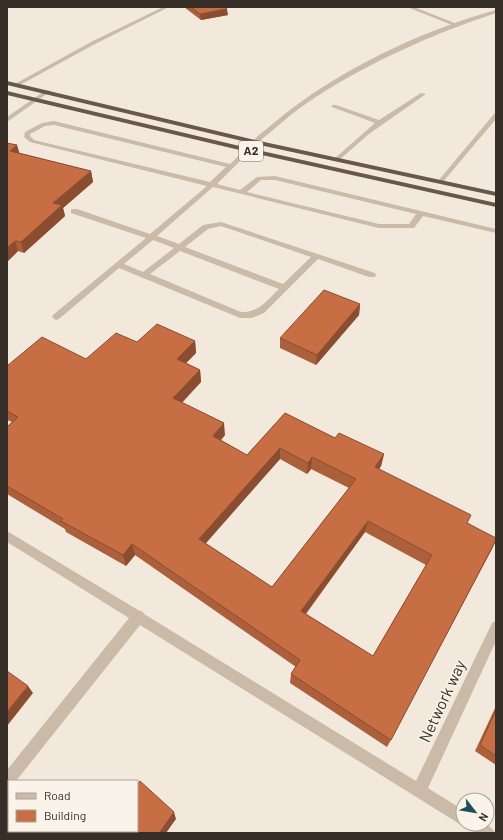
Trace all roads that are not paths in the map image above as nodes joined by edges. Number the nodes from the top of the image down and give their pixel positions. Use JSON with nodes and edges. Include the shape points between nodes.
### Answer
{"nodes":[{"id":1,"x":167,"y":7,"type":"edge"},
{"id":2,"x":409,"y":7,"type":"edge"},
{"id":3,"x":496,"y":11,"type":"edge"},
{"id":4,"x":454,"y":24,"type":"junction"},
{"id":5,"x":7,"y":83,"type":"edge"},
{"id":6,"x":16,"y":85,"type":"junction"},
{"id":7,"x":48,"y":91,"type":"junction"},
{"id":8,"x":7,"y":93,"type":"edge"},
{"id":9,"x":423,"y":94,"type":"dead end"},
{"id":10,"x":37,"y":99,"type":"junction"},
{"id":11,"x":334,"y":106,"type":"dead end"},
{"id":12,"x":496,"y":115,"type":"edge"},
{"id":13,"x":7,"y":120,"type":"edge"},
{"id":14,"x":378,"y":122,"type":"junction"},
{"id":15,"x":255,"y":142,"type":"junction"},
{"id":16,"x":248,"y":150,"type":"junction"},
{"id":17,"x":336,"y":160,"type":"junction"},
{"id":18,"x":230,"y":166,"type":"junction"},
{"id":19,"x":440,"y":182,"type":"junction"},
{"id":20,"x":210,"y":186,"type":"junction"},
{"id":21,"x":242,"y":193,"type":"junction"},
{"id":22,"x":496,"y":194,"type":"edge"},
{"id":23,"x":496,"y":205,"type":"edge"},
{"id":24,"x":74,"y":211,"type":"dead end"},
{"id":25,"x":422,"y":212,"type":"junction"},
{"id":26,"x":496,"y":231,"type":"edge"},
{"id":27,"x":152,"y":237,"type":"junction"},
{"id":28,"x":180,"y":247,"type":"junction"},
{"id":29,"x":317,"y":256,"type":"junction"},
{"id":30,"x":119,"y":265,"type":"junction"},
{"id":31,"x":144,"y":275,"type":"junction"},
{"id":32,"x":372,"y":275,"type":"dead end"},
{"id":33,"x":285,"y":288,"type":"junction"},
{"id":34,"x":56,"y":317,"type":"dead end"},
{"id":35,"x":7,"y":536,"type":"edge"},
{"id":36,"x":139,"y":616,"type":"junction"},
{"id":37,"x":496,"y":627,"type":"edge"},
{"id":38,"x":7,"y":781,"type":"edge"},
{"id":39,"x":419,"y":790,"type":"junction"},
{"id":40,"x":455,"y":813,"type":"edge"}],
"edges":[{"from":1,"to":6,"type":"street"},
{"from":2,"to":4,"type":"street"},
{"from":3,"to":4,"type":"street"},
{"from":4,"to":15,"type":"street","via":[[382,56],[304,103]]},
{"from":5,"to":6,"type":"highway","number":"A2"},
{"from":6,"to":7,"type":"highway","number":"A2"},
{"from":7,"to":10,"type":"street"},
{"from":7,"to":15,"type":"highway","number":"A2"},
{"from":8,"to":10,"type":"highway","number":"A2"},
{"from":9,"to":14,"type":"street"},
{"from":10,"to":13,"type":"street"},
{"from":10,"to":16,"type":"highway","number":"A2"},
{"from":11,"to":14,"type":"street"},
{"from":12,"to":19,"type":"street"},
{"from":14,"to":17,"type":"street"},
{"from":15,"to":17,"type":"highway","number":"A2"},
{"from":16,"to":18,"type":"street"},
{"from":16,"to":23,"type":"highway","number":"A2"},
{"from":17,"to":19,"type":"highway","number":"A2"},
{"from":18,"to":20,"type":"street"},
{"from":18,"to":20,"type":"street","via":[[54,123],[44,124],[27,133],[26,137],[32,141]]},
{"from":19,"to":22,"type":"highway","number":"A2"},
{"from":20,"to":21,"type":"street"},
{"from":20,"to":27,"type":"street"},
{"from":21,"to":25,"type":"street","via":[[259,178],[275,178]]},
{"from":21,"to":25,"type":"street","via":[[379,226],[410,226]]},
{"from":24,"to":27,"type":"street"},
{"from":25,"to":26,"type":"street"},
{"from":27,"to":28,"type":"street"},
{"from":27,"to":30,"type":"street"},
{"from":28,"to":29,"type":"street","via":[[206,227],[222,224]]},
{"from":28,"to":31,"type":"street"},
{"from":28,"to":33,"type":"street"},
{"from":29,"to":32,"type":"street"},
{"from":29,"to":33,"type":"street"},
{"from":30,"to":31,"type":"street"},
{"from":30,"to":34,"type":"street"},
{"from":31,"to":33,"type":"street","via":[[240,315],[252,315],[261,311]]},
{"from":35,"to":36,"type":"street"},
{"from":36,"to":38,"type":"street"},
{"from":36,"to":39,"type":"street"},
{"from":37,"to":39,"type":"street","name":"Network way"},
{"from":39,"to":40,"type":"street"}]}
